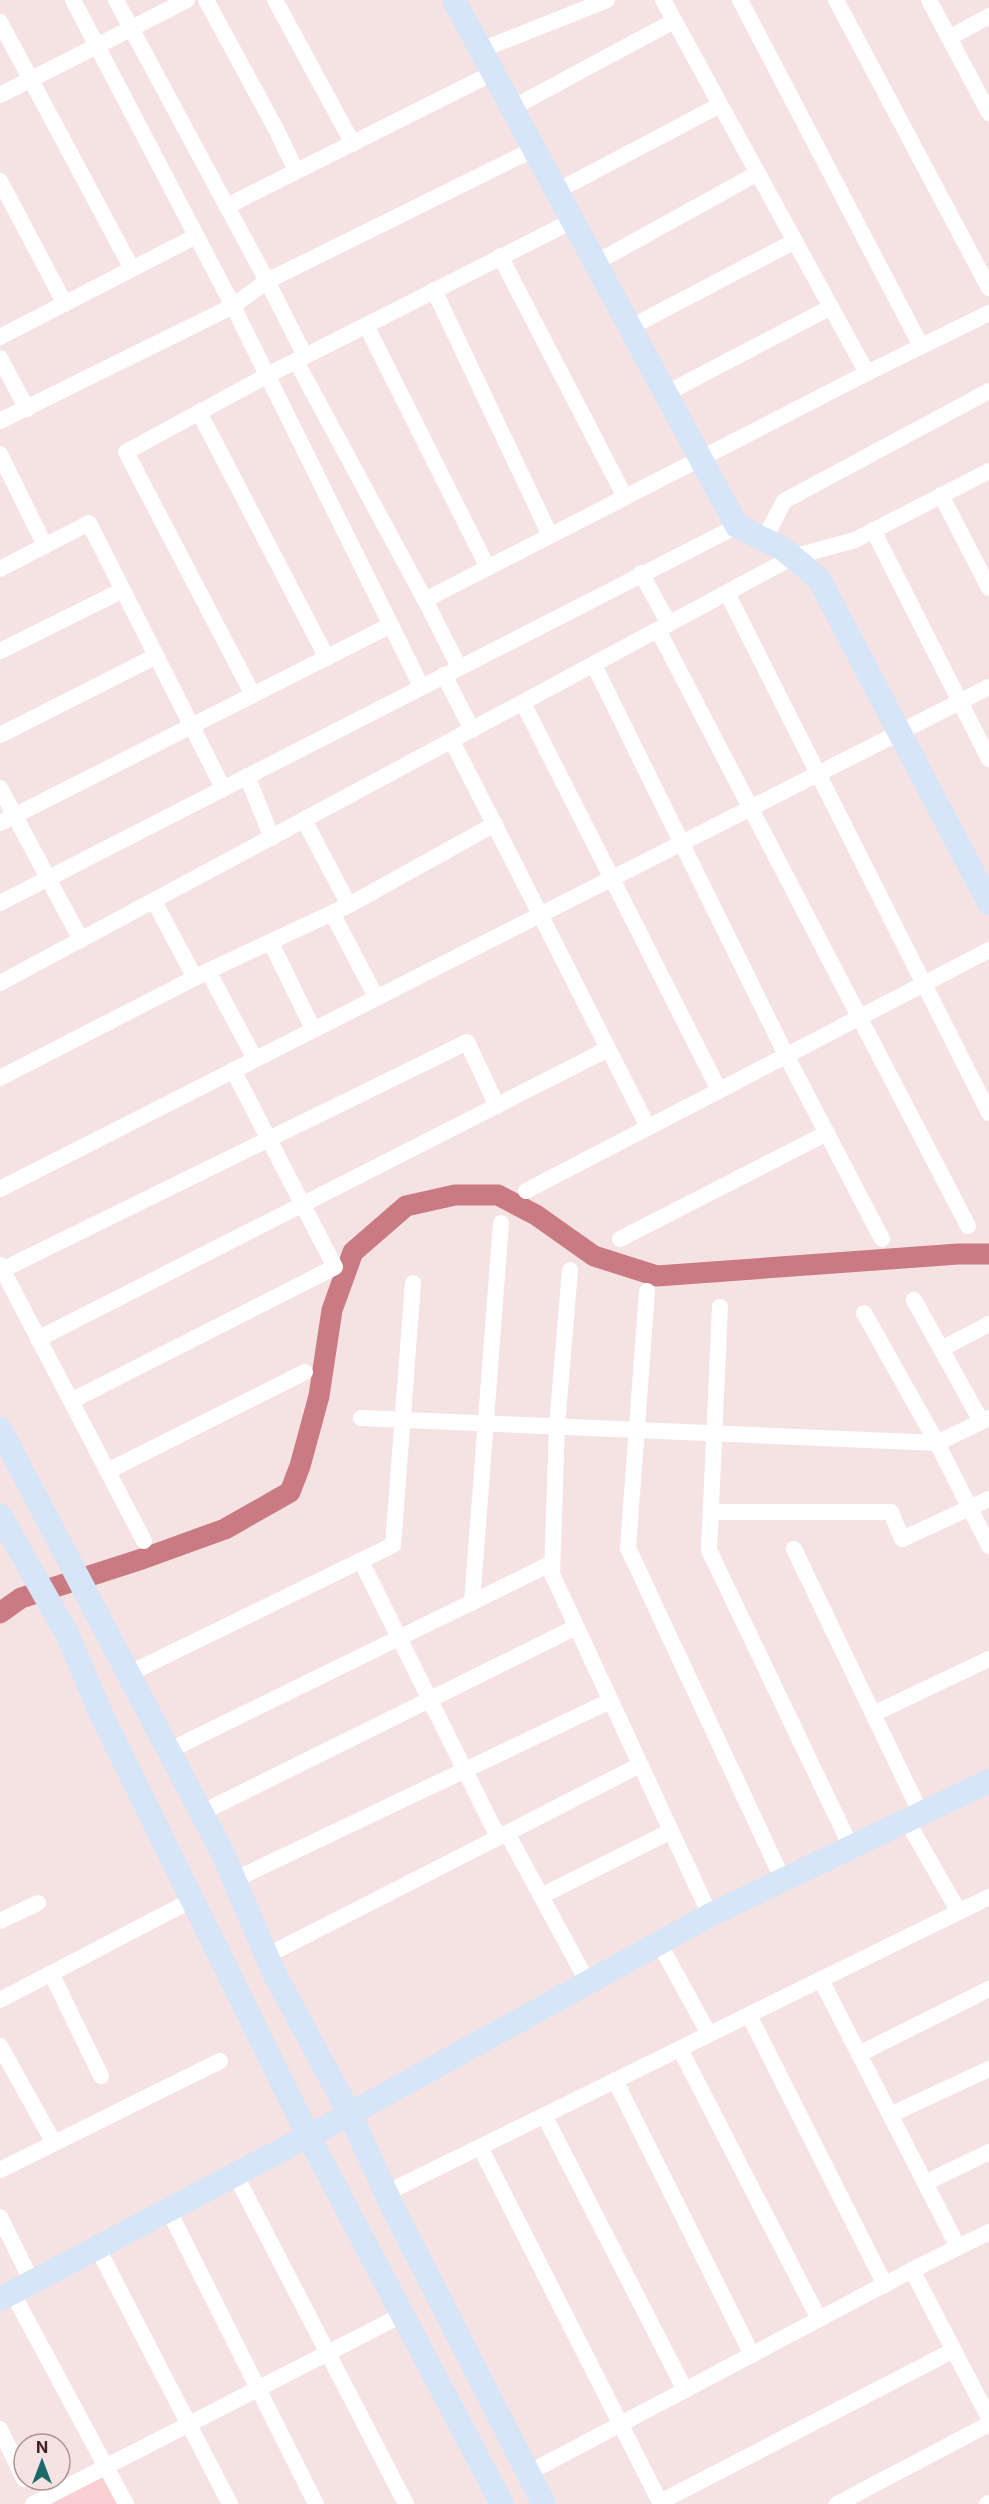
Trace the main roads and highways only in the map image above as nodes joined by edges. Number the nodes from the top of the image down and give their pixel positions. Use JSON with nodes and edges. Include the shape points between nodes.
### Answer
{"nodes":[{"id":1,"x":454,"y":0,"type":"edge"},
{"id":2,"x":989,"y":903,"type":"edge"},
{"id":3,"x":0,"y":1429,"type":"edge"},
{"id":4,"x":0,"y":1515,"type":"edge"},
{"id":5,"x":989,"y":1781,"type":"edge"},
{"id":6,"x":350,"y":2114,"type":"junction"},
{"id":7,"x":308,"y":2135,"type":"junction"},
{"id":8,"x":15,"y":2291,"type":"edge"},
{"id":9,"x":502,"y":2504,"type":"edge"},
{"id":10,"x":544,"y":2504,"type":"edge"}],
"edges":[{"from":1,"to":2,"type":"main road","via":[[736,526],[783,549],[819,579]]},
{"from":3,"to":6,"type":"main road","via":[[201,1813],[266,1956]]},
{"from":4,"to":7,"type":"main road","via":[[68,1636],[101,1714]]},
{"from":5,"to":6,"type":"main road","via":[[710,1915]]},
{"from":6,"to":7,"type":"main road"},
{"from":6,"to":10,"type":"main road"},
{"from":7,"to":8,"type":"main road"},
{"from":7,"to":9,"type":"main road"}]}
